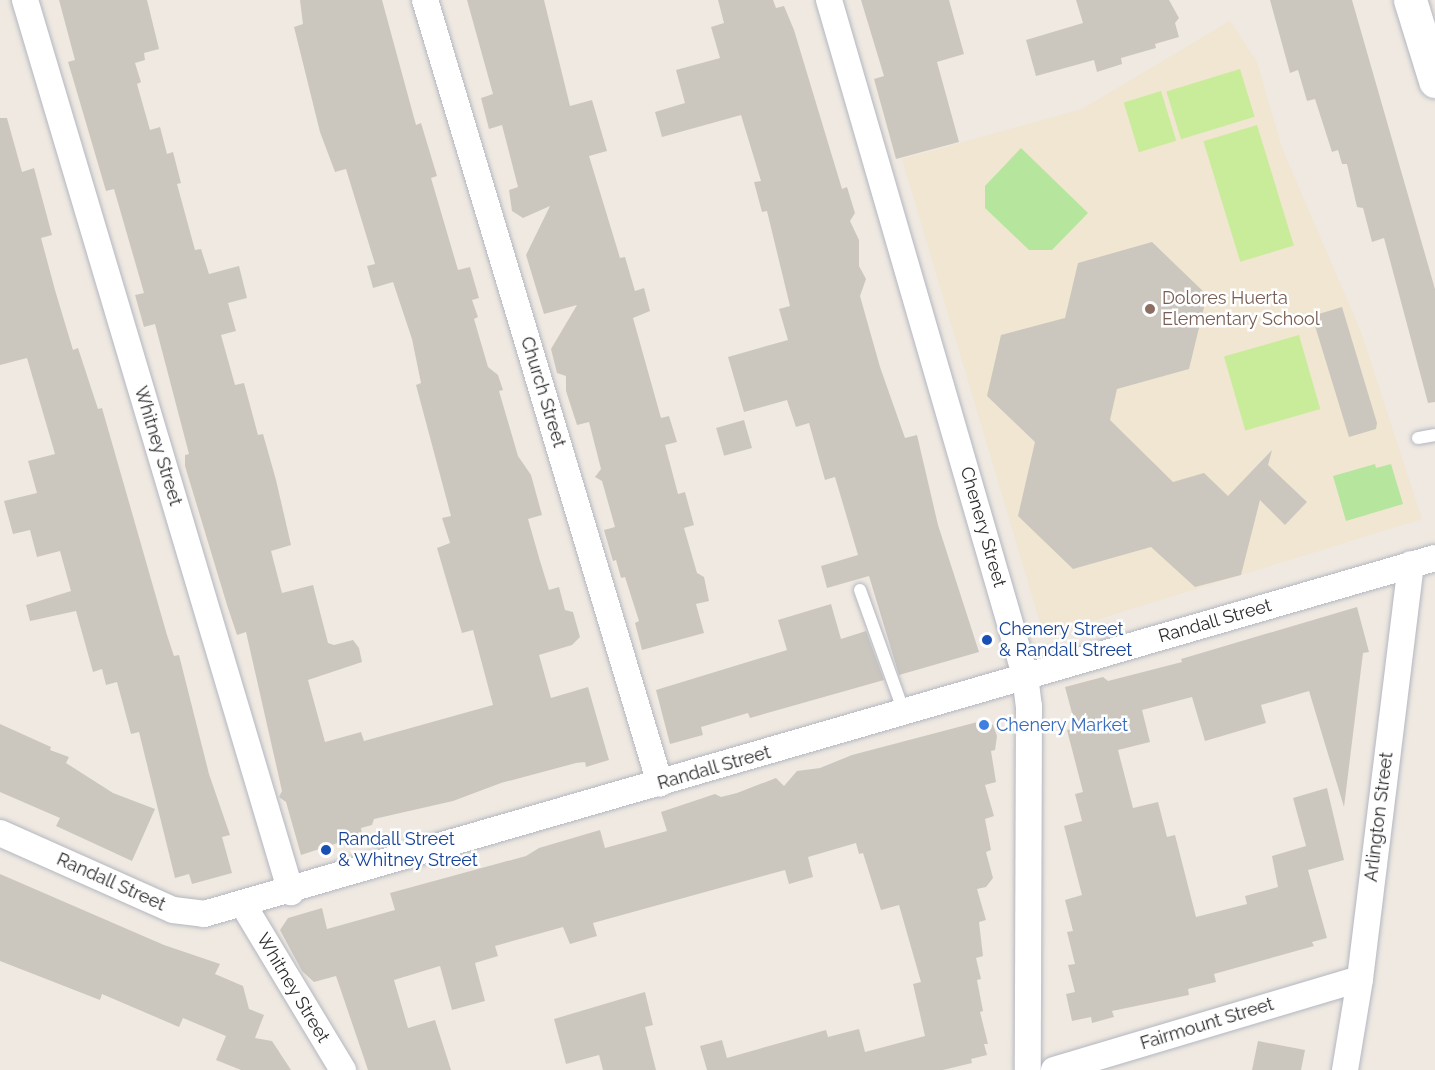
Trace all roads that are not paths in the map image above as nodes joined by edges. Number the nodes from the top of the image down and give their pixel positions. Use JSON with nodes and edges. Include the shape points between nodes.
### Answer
{"nodes":[{"id":1,"x":25,"y":0,"type":"edge"},
{"id":2,"x":425,"y":0,"type":"edge"},
{"id":3,"x":829,"y":0,"type":"edge"},
{"id":4,"x":1410,"y":0,"type":"edge"},
{"id":5,"x":1435,"y":81,"type":"edge"},
{"id":6,"x":1435,"y":435,"type":"edge"},
{"id":7,"x":1418,"y":438,"type":"dead end"},
{"id":8,"x":1423,"y":561,"type":"edge"},
{"id":9,"x":860,"y":590,"type":"dead end"},
{"id":10,"x":1025,"y":675,"type":"junction"},
{"id":11,"x":904,"y":712,"type":"junction"},
{"id":12,"x":660,"y":784,"type":"junction"},
{"id":13,"x":0,"y":833,"type":"edge"},
{"id":14,"x":291,"y":892,"type":"junction"},
{"id":15,"x":243,"y":906,"type":"junction"},
{"id":16,"x":1360,"y":979,"type":"junction"},
{"id":17,"x":343,"y":1070,"type":"edge"},
{"id":18,"x":1028,"y":1070,"type":"edge"},
{"id":19,"x":1054,"y":1070,"type":"edge"},
{"id":20,"x":1344,"y":1070,"type":"edge"}],
"edges":[{"from":1,"to":14,"type":"street","name":"Whitney Street"},
{"from":2,"to":12,"type":"street","name":"Church Street"},
{"from":3,"to":10,"type":"street","name":"Chenery Street"},
{"from":4,"to":5,"type":"main road"},
{"from":6,"to":7,"type":"lane"},
{"from":8,"to":10,"type":"street","name":"Randall Street"},
{"from":8,"to":16,"type":"street","name":"Arlington Street"},
{"from":9,"to":11,"type":"lane"},
{"from":10,"to":11,"type":"street","name":"Randall Street"},
{"from":10,"to":18,"type":"street","name":"Chenery Street","via":[[1029,706]]},
{"from":11,"to":12,"type":"street","name":"Randall Street"},
{"from":12,"to":14,"type":"street","name":"Randall Street"},
{"from":13,"to":15,"type":"street","name":"Randall Street","via":[[173,910],[204,914]]},
{"from":14,"to":15,"type":"street","name":"Randall Street"},
{"from":15,"to":17,"type":"street","name":"Whitney Street"},
{"from":16,"to":19,"type":"street","name":"Fairmount Street"},
{"from":16,"to":20,"type":"street","name":"Arlington Street"}]}
